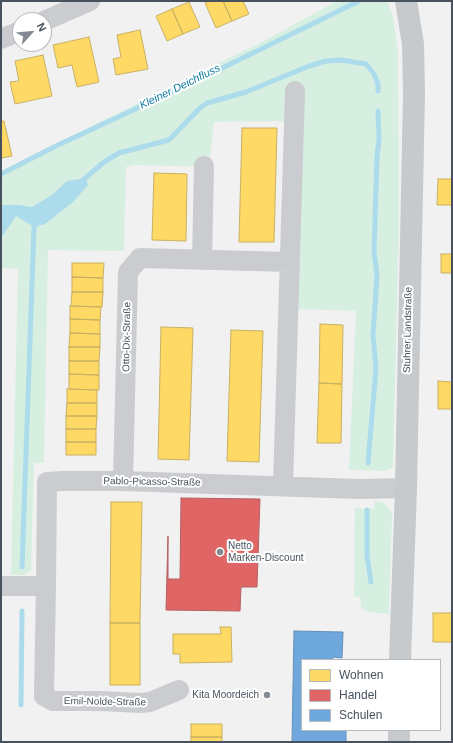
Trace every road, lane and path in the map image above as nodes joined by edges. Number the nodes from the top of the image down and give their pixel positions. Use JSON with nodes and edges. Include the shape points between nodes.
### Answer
{"nodes":[{"id":1,"x":90,"y":1,"type":"edge"},
{"id":2,"x":406,"y":1,"type":"edge"},
{"id":3,"x":52,"y":18,"type":"edge"},
{"id":4,"x":12,"y":34,"type":"edge"},
{"id":5,"x":1,"y":39,"type":"edge"},
{"id":6,"x":295,"y":91,"type":"dead end"},
{"id":7,"x":204,"y":166,"type":"dead end"},
{"id":8,"x":202,"y":260,"type":"junction"},
{"id":9,"x":289,"y":262,"type":"junction"},
{"id":10,"x":124,"y":482,"type":"junction"},
{"id":11,"x":283,"y":485,"type":"junction"},
{"id":12,"x":406,"y":488,"type":"junction"},
{"id":13,"x":1,"y":586,"type":"edge"},
{"id":14,"x":46,"y":586,"type":"junction"},
{"id":15,"x":400,"y":659,"type":"edge"},
{"id":16,"x":179,"y":690,"type":"dead end"},
{"id":17,"x":399,"y":731,"type":"edge"},
{"id":18,"x":399,"y":742,"type":"edge"}],
"edges":[{"from":1,"to":3,"type":"street"},
{"from":2,"to":12,"type":"main road","name":"Stuhrer Landstraße","via":[[413,44],[414,94]]},
{"from":4,"to":5,"type":"street"},
{"from":6,"to":9,"type":"street"},
{"from":7,"to":8,"type":"street"},
{"from":8,"to":9,"type":"street","name":"Otto-Dix-Straße"},
{"from":8,"to":10,"type":"street","name":"Otto-Dix-Straße","via":[[140,258],[128,272]]},
{"from":9,"to":11,"type":"street"},
{"from":10,"to":11,"type":"street","name":"Pablo-Picasso-Straße"},
{"from":10,"to":14,"type":"street","name":"Pablo-Picasso-Straße","via":[[48,482]]},
{"from":11,"to":12,"type":"street","name":"Pablo-Picasso-Straße","via":[[359,489]]},
{"from":12,"to":15,"type":"main road","name":"Stuhrer Landstraße"},
{"from":13,"to":14,"type":"street"},
{"from":14,"to":16,"type":"street","name":"Emil-Nolde-Straße","via":[[44,696],[53,701],[141,703]]},
{"from":17,"to":18,"type":"main road"}]}
